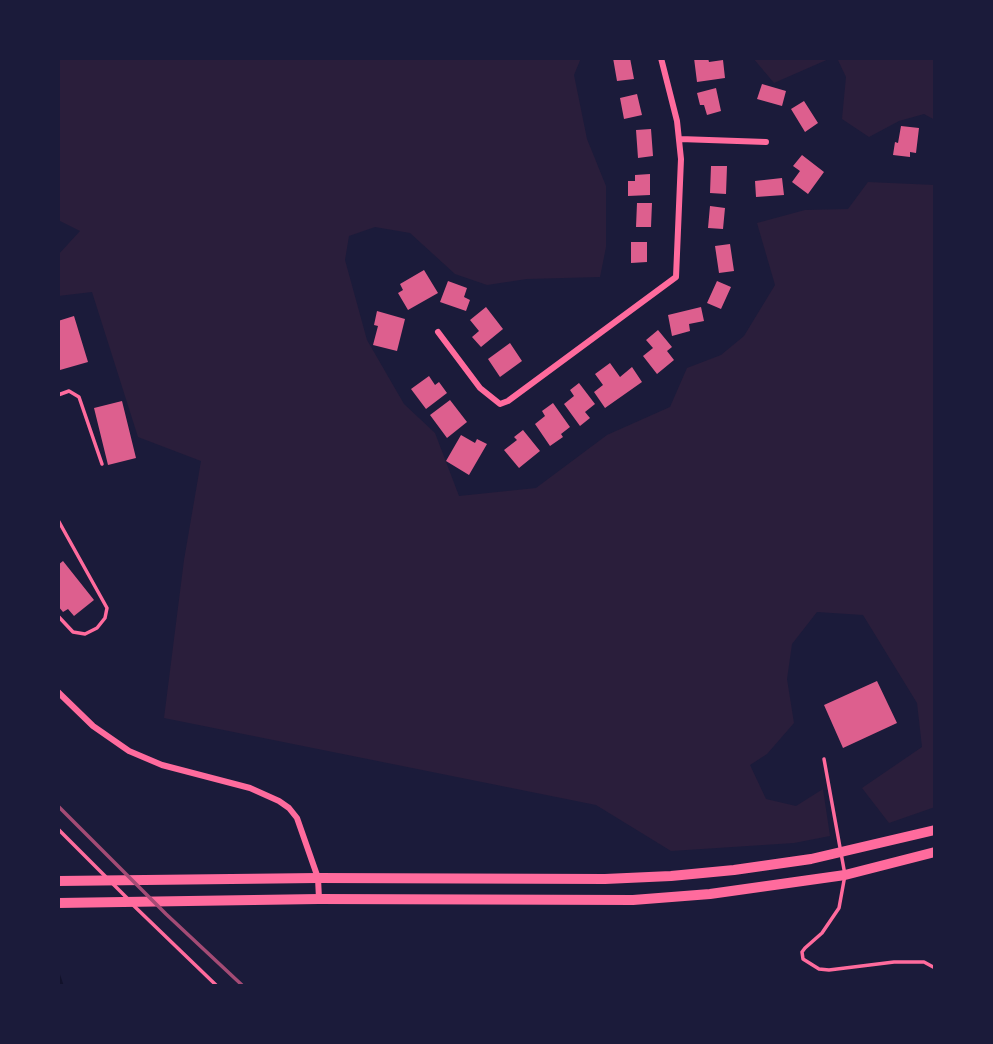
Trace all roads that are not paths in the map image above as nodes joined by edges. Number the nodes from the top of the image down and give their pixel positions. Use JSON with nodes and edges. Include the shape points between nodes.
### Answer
{"nodes":[{"id":1,"x":661,"y":58,"type":"edge"},
{"id":2,"x":680,"y":139,"type":"junction"},
{"id":3,"x":766,"y":142,"type":"dead end"},
{"id":4,"x":438,"y":332,"type":"dead end"},
{"id":5,"x":58,"y":395,"type":"edge"},
{"id":6,"x":102,"y":464,"type":"dead end"},
{"id":7,"x":58,"y":520,"type":"edge"},
{"id":8,"x":61,"y":526,"type":"junction"},
{"id":9,"x":58,"y":531,"type":"edge"},
{"id":10,"x":58,"y":615,"type":"edge"},
{"id":11,"x":58,"y":692,"type":"edge"},
{"id":12,"x":824,"y":759,"type":"dead end"},
{"id":13,"x":58,"y":829,"type":"edge"},
{"id":14,"x":935,"y":830,"type":"edge"},
{"id":15,"x":842,"y":852,"type":"junction"},
{"id":16,"x":935,"y":852,"type":"edge"},
{"id":17,"x":845,"y":875,"type":"junction"},
{"id":18,"x":318,"y":878,"type":"junction"},
{"id":19,"x":58,"y":881,"type":"edge"},
{"id":20,"x":319,"y":899,"type":"junction"},
{"id":21,"x":58,"y":903,"type":"edge"},
{"id":22,"x":935,"y":968,"type":"edge"},
{"id":23,"x":217,"y":986,"type":"edge"}],
"edges":[{"from":1,"to":2,"type":"street"},
{"from":2,"to":3,"type":"street"},
{"from":2,"to":4,"type":"street","via":[[676,277],[499,404],[480,388]]},
{"from":5,"to":6,"type":"lane","via":[[69,391],[79,397]]},
{"from":7,"to":8,"type":"lane"},
{"from":8,"to":9,"type":"lane"},
{"from":8,"to":10,"type":"lane","via":[[107,608],[97,628],[85,634],[73,632]]},
{"from":11,"to":18,"type":"street","via":[[93,726],[129,751],[279,801],[297,818]]},
{"from":12,"to":15,"type":"lane"},
{"from":13,"to":23,"type":"lane"},
{"from":14,"to":15,"type":"main road"},
{"from":15,"to":17,"type":"lane"},
{"from":15,"to":18,"type":"main road","via":[[747,869],[671,876]]},
{"from":16,"to":17,"type":"main road"},
{"from":17,"to":20,"type":"main road","via":[[633,900]]},
{"from":17,"to":22,"type":"lane","via":[[839,908],[802,952],[803,959],[819,969],[894,962],[924,962]]},
{"from":18,"to":19,"type":"main road"},
{"from":18,"to":20,"type":"street"},
{"from":20,"to":21,"type":"main road"}]}
